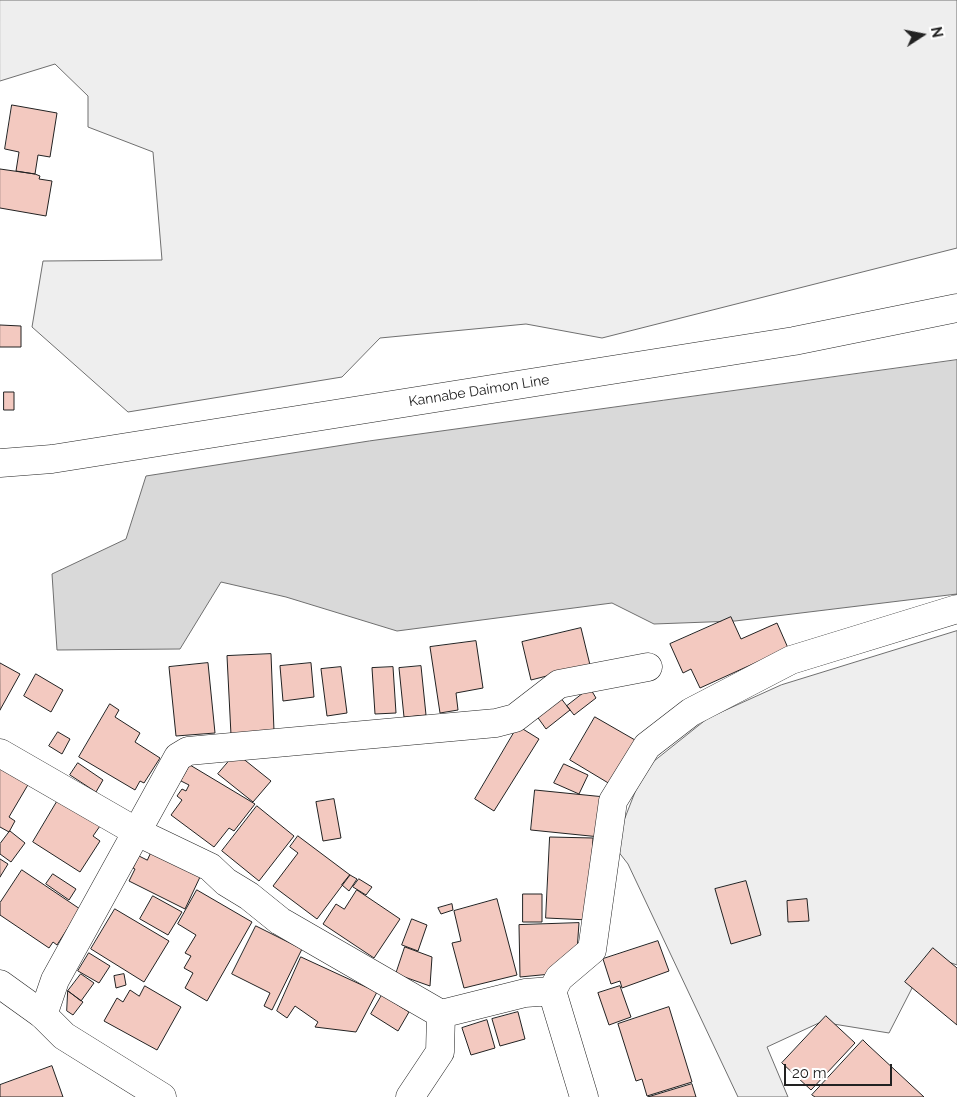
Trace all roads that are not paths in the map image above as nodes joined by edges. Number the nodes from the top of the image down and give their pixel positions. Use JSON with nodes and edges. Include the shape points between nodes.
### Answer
{"nodes":[{"id":1,"x":957,"y":308,"type":"edge"},
{"id":2,"x":0,"y":463,"type":"edge"},
{"id":3,"x":957,"y":609,"type":"edge"},
{"id":4,"x":648,"y":667,"type":"dead end"},
{"id":5,"x":0,"y":752,"type":"edge"},
{"id":6,"x":138,"y":832,"type":"junction"},
{"id":7,"x":0,"y":984,"type":"edge"},
{"id":8,"x":552,"y":991,"type":"junction"},
{"id":9,"x":441,"y":1014,"type":"junction"},
{"id":10,"x":43,"y":1015,"type":"junction"},
{"id":11,"x":162,"y":1097,"type":"edge"},
{"id":12,"x":410,"y":1097,"type":"edge"},
{"id":13,"x":584,"y":1097,"type":"edge"}],
"edges":[{"from":1,"to":2,"type":"street","name":"Kannabe Daimon Line","via":[[794,341],[62,458]]},
{"from":3,"to":8,"type":"street","via":[[791,660],[691,712],[647,746],[614,801],[592,950],[559,978]]},
{"from":4,"to":6,"type":"street","via":[[559,684],[515,718],[496,723],[188,751],[178,757]]},
{"from":5,"to":6,"type":"street"},
{"from":6,"to":9,"type":"street","via":[[210,867],[280,921]]},
{"from":6,"to":10,"type":"street","via":[[55,980]]},
{"from":7,"to":10,"type":"street"},
{"from":8,"to":9,"type":"street","via":[[525,993]]},
{"from":8,"to":13,"type":"street"},
{"from":9,"to":12,"type":"street","via":[[440,1052]]},
{"from":10,"to":11,"type":"street","via":[[64,1036]]}]}
